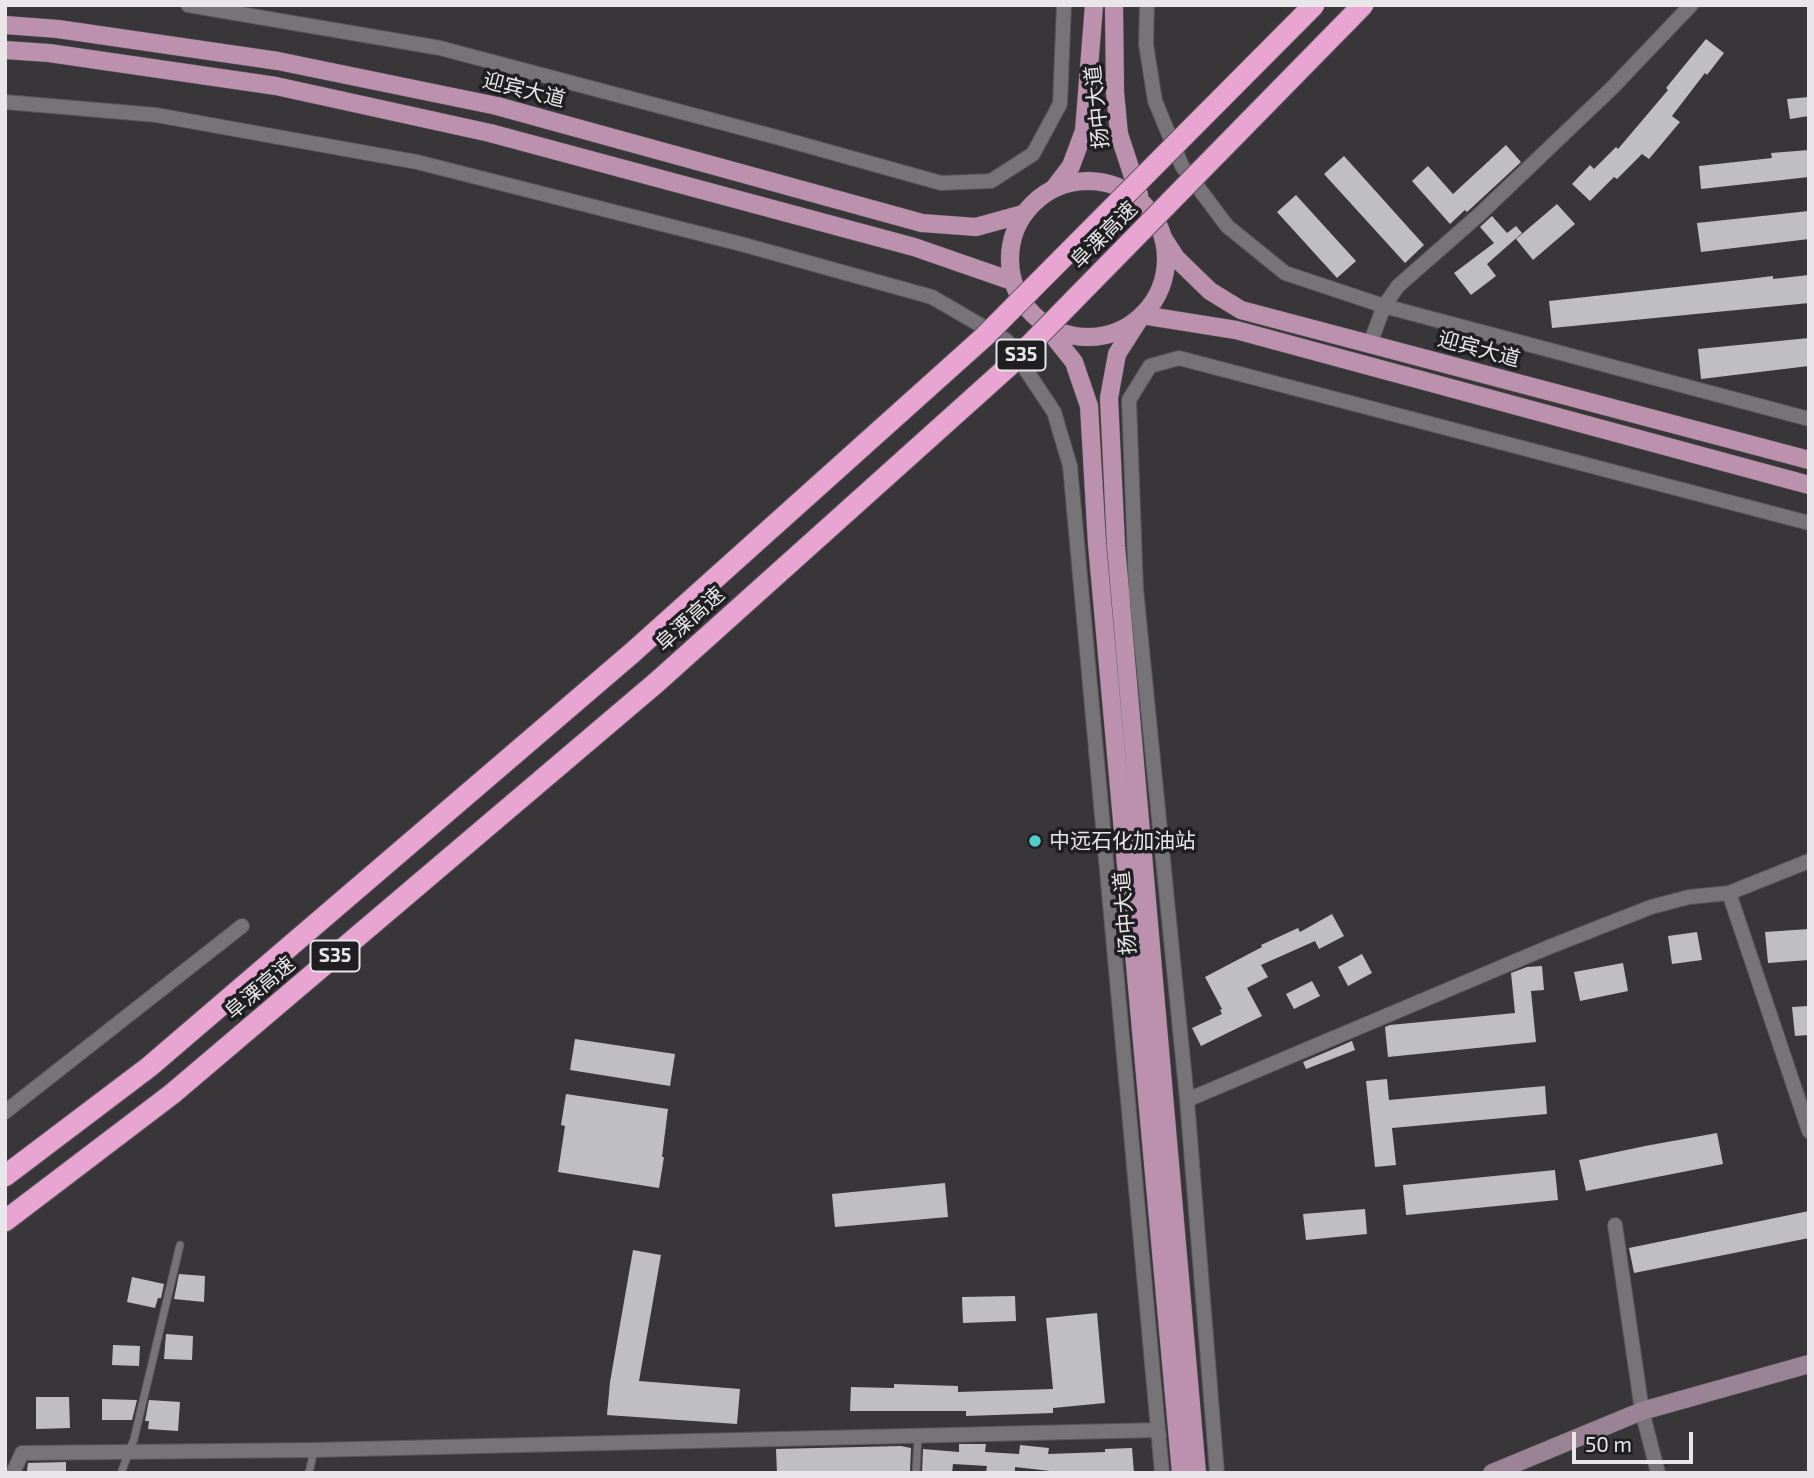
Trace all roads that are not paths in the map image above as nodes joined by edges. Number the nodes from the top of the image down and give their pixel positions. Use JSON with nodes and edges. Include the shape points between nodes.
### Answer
{"nodes":[{"id":1,"x":188,"y":5,"type":"edge"},
{"id":2,"x":1064,"y":5,"type":"edge"},
{"id":3,"x":1094,"y":5,"type":"edge"},
{"id":4,"x":1114,"y":5,"type":"edge"},
{"id":5,"x":1147,"y":5,"type":"edge"},
{"id":6,"x":1314,"y":5,"type":"edge"},
{"id":7,"x":1363,"y":5,"type":"edge"},
{"id":8,"x":1691,"y":5,"type":"edge"},
{"id":9,"x":5,"y":25,"type":"edge"},
{"id":10,"x":5,"y":50,"type":"edge"},
{"id":11,"x":5,"y":102,"type":"edge"},
{"id":12,"x":1055,"y":187,"type":"junction"},
{"id":13,"x":1141,"y":201,"type":"junction"},
{"id":14,"x":1023,"y":214,"type":"junction"},
{"id":15,"x":1163,"y":238,"type":"junction"},
{"id":16,"x":1012,"y":281,"type":"junction"},
{"id":17,"x":1384,"y":306,"type":"junction"},
{"id":18,"x":1142,"y":315,"type":"junction"},
{"id":19,"x":1043,"y":323,"type":"junction"},
{"id":20,"x":1370,"y":344,"type":"junction"},
{"id":21,"x":1809,"y":419,"type":"edge"},
{"id":22,"x":1809,"y":460,"type":"edge"},
{"id":23,"x":1809,"y":485,"type":"edge"},
{"id":24,"x":1809,"y":523,"type":"edge"},
{"id":25,"x":1809,"y":861,"type":"edge"},
{"id":26,"x":1729,"y":893,"type":"junction"},
{"id":27,"x":242,"y":926,"type":"dead end"},
{"id":28,"x":1187,"y":1100,"type":"junction"},
{"id":29,"x":5,"y":1112,"type":"edge"},
{"id":30,"x":1809,"y":1131,"type":"edge"},
{"id":31,"x":5,"y":1176,"type":"edge"},
{"id":32,"x":5,"y":1221,"type":"edge"},
{"id":33,"x":1615,"y":1225,"type":"dead end"},
{"id":34,"x":180,"y":1245,"type":"dead end"},
{"id":35,"x":1809,"y":1364,"type":"edge"},
{"id":36,"x":1642,"y":1410,"type":"junction"},
{"id":37,"x":1158,"y":1430,"type":"junction"},
{"id":38,"x":918,"y":1436,"type":"junction"},
{"id":39,"x":314,"y":1450,"type":"junction"},
{"id":40,"x":128,"y":1452,"type":"junction"},
{"id":41,"x":1179,"y":1452,"type":"junction"},
{"id":42,"x":13,"y":1473,"type":"edge"},
{"id":43,"x":121,"y":1473,"type":"edge"},
{"id":44,"x":309,"y":1473,"type":"edge"},
{"id":45,"x":916,"y":1473,"type":"edge"},
{"id":46,"x":1161,"y":1473,"type":"edge"},
{"id":47,"x":1181,"y":1473,"type":"edge"},
{"id":48,"x":1197,"y":1473,"type":"edge"},
{"id":49,"x":1217,"y":1473,"type":"edge"},
{"id":50,"x":1492,"y":1473,"type":"edge"},
{"id":51,"x":1658,"y":1473,"type":"edge"}],
"edges":[{"from":1,"to":2,"type":"street","via":[[440,48],[941,184],[991,181],[1033,154],[1060,104]]},
{"from":3,"to":12,"type":"main road","name":"扬中大道","via":[[1084,131],[1071,166]]},
{"from":4,"to":13,"type":"main road","name":"扬中大道","via":[[1119,134]]},
{"from":5,"to":17,"type":"street","via":[[1146,44],[1155,101],[1182,166],[1227,226],[1285,273]]},
{"from":6,"to":31,"type":"highway","name":"阜溧高速","number":"S35","bridge":true,"via":[[984,337],[632,653],[149,1067]]},
{"from":7,"to":32,"type":"highway","name":"阜溧高速","number":"S35","bridge":true,"via":[[1010,365],[657,682],[173,1094]]},
{"from":8,"to":17,"type":"street","via":[[1594,105],[1398,286]]},
{"from":9,"to":14,"type":"main road","name":"迎宾大道","via":[[278,61],[497,106],[922,223],[976,228]]},
{"from":10,"to":16,"type":"main road","via":[[276,86],[490,133],[914,247]]},
{"from":11,"to":37,"type":"street","via":[[156,115],[417,162],[932,297],[1006,340],[1054,412],[1070,467]]},
{"from":12,"to":13,"type":"main road","via":[[1100,181]]},
{"from":12,"to":14,"type":"main road"},
{"from":13,"to":15,"type":"main road"},
{"from":14,"to":16,"type":"main road","via":[[1009,254]]},
{"from":15,"to":18,"type":"main road","via":[[1164,280]]},
{"from":15,"to":20,"type":"main road","name":"迎宾大道","via":[[1210,291],[1241,310]]},
{"from":16,"to":19,"type":"main road","via":[[1024,305]]},
{"from":17,"to":20,"type":"street"},
{"from":17,"to":21,"type":"street"},
{"from":18,"to":19,"type":"main road","via":[[1120,330],[1094,337],[1067,334]]},
{"from":18,"to":23,"type":"main road","via":[[1236,330]]},
{"from":18,"to":48,"type":"main road","name":"扬中大道","via":[[1117,354],[1109,398],[1116,547]]},
{"from":19,"to":41,"type":"main road","name":"扬中大道","via":[[1074,362],[1089,406],[1097,544]]},
{"from":20,"to":22,"type":"main road","name":"迎宾大道"},
{"from":24,"to":28,"type":"street","via":[[1179,358],[1150,366],[1129,400],[1136,589]]},
{"from":25,"to":26,"type":"street"},
{"from":26,"to":28,"type":"street","via":[[1651,907]]},
{"from":26,"to":30,"type":"street"},
{"from":27,"to":29,"type":"street"},
{"from":28,"to":49,"type":"street"},
{"from":33,"to":36,"type":"street"},
{"from":34,"to":40,"type":"lane"},
{"from":35,"to":36,"type":"street"},
{"from":36,"to":50,"type":"street"},
{"from":36,"to":51,"type":"street"},
{"from":37,"to":38,"type":"street"},
{"from":37,"to":41,"type":"street","via":[[1161,1452]]},
{"from":37,"to":46,"type":"street"},
{"from":38,"to":39,"type":"street"},
{"from":38,"to":45,"type":"lane"},
{"from":39,"to":40,"type":"street"},
{"from":39,"to":44,"type":"lane"},
{"from":40,"to":42,"type":"street","via":[[22,1453]]},
{"from":40,"to":43,"type":"lane"},
{"from":41,"to":47,"type":"main road","name":"扬中大道"}]}
